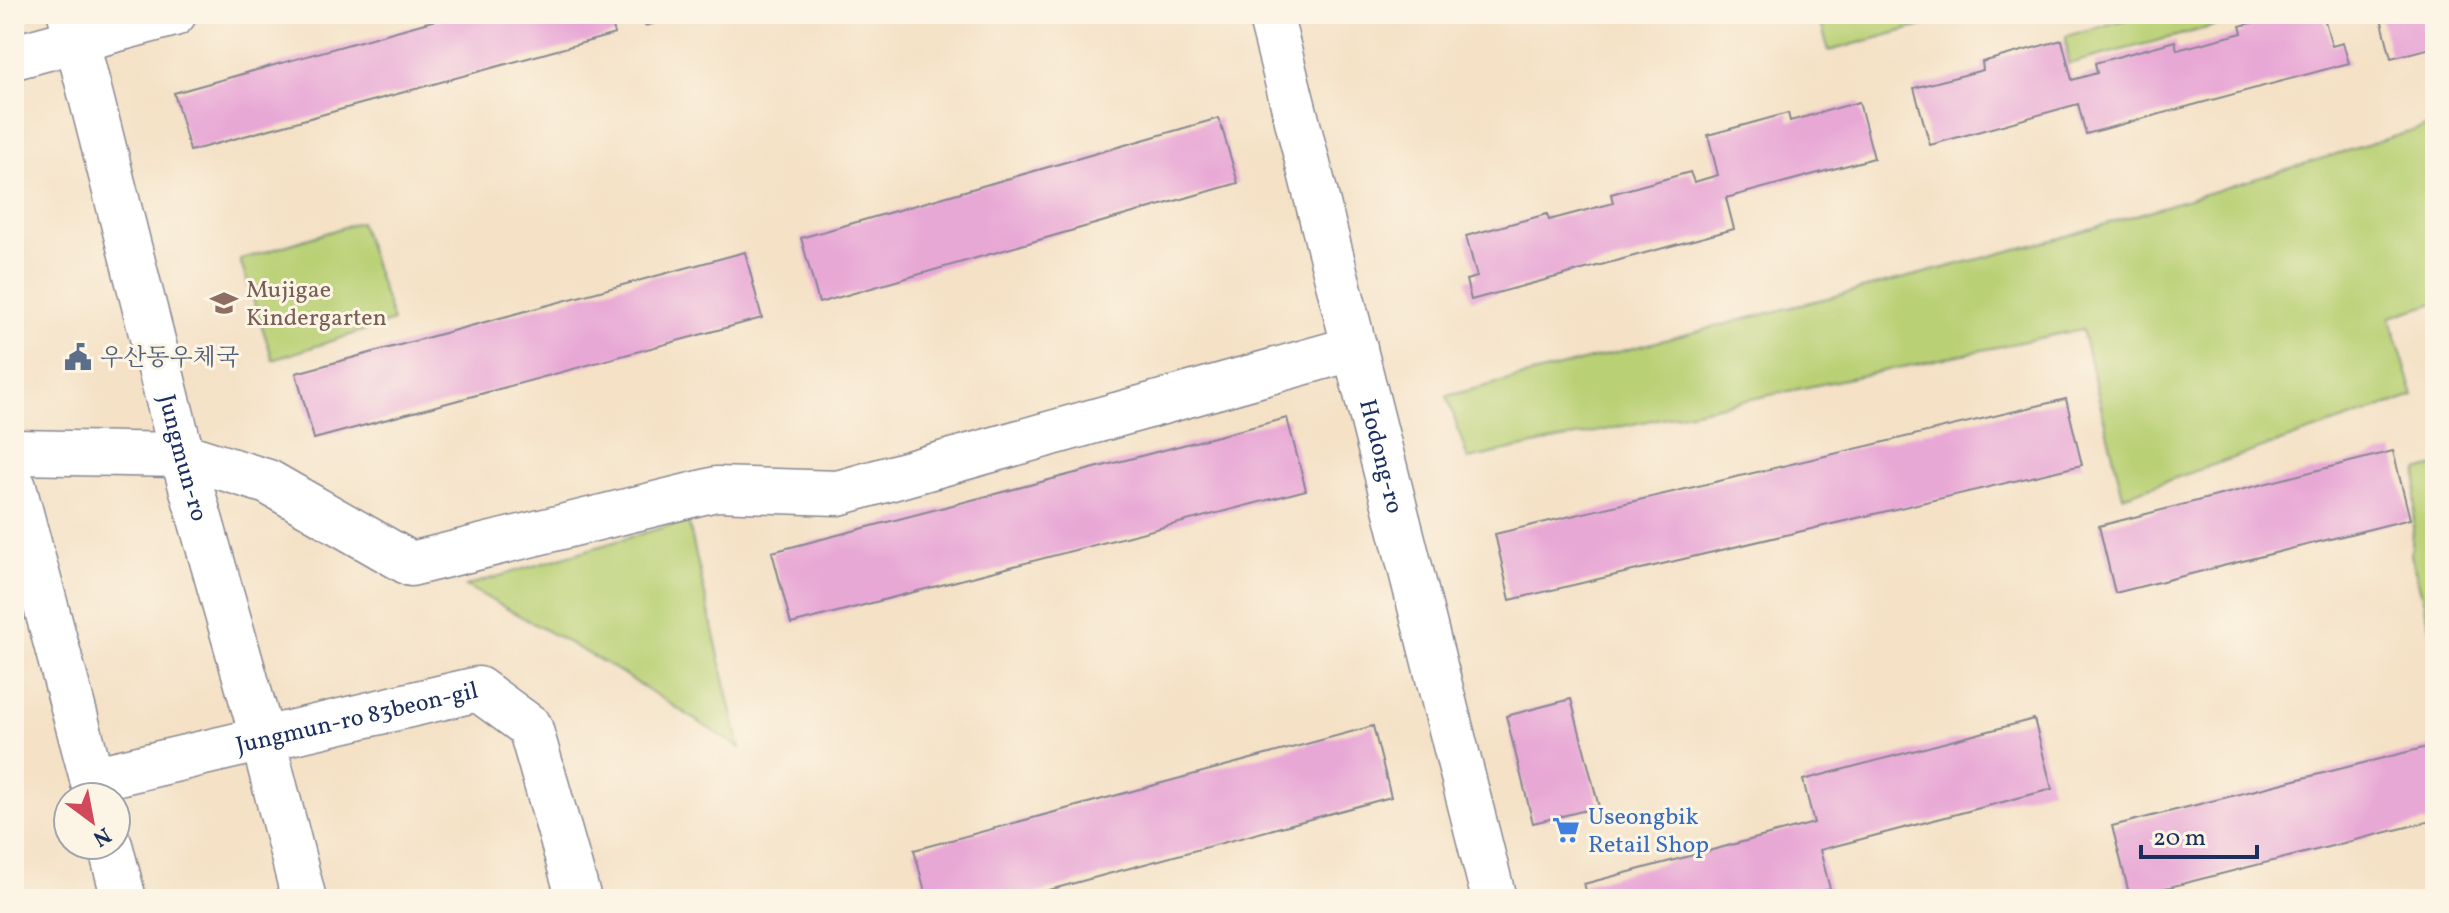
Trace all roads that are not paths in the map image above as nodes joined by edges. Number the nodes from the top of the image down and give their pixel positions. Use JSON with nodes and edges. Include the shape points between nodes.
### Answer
{"nodes":[{"id":1,"x":174,"y":14,"type":"edge"},
{"id":2,"x":1270,"y":14,"type":"edge"},
{"id":3,"x":73,"y":27,"type":"edge"},
{"id":4,"x":14,"y":57,"type":"edge"},
{"id":5,"x":1355,"y":348,"type":"junction"},
{"id":6,"x":14,"y":452,"type":"edge"},
{"id":7,"x":182,"y":455,"type":"junction"},
{"id":8,"x":14,"y":487,"type":"edge"},
{"id":9,"x":263,"y":740,"type":"junction"},
{"id":10,"x":93,"y":781,"type":"edge"},
{"id":11,"x":120,"y":781,"type":"edge"},
{"id":12,"x":114,"y":861,"type":"edge"},
{"id":13,"x":124,"y":899,"type":"edge"},
{"id":14,"x":304,"y":899,"type":"edge"},
{"id":15,"x":579,"y":899,"type":"edge"},
{"id":16,"x":1494,"y":899,"type":"edge"}],
"edges":[{"from":1,"to":3,"type":"street"},
{"from":2,"to":5,"type":"street","name":"Hodong-ro"},
{"from":3,"to":4,"type":"street"},
{"from":3,"to":7,"type":"street","name":"Jungmun-ro"},
{"from":5,"to":7,"type":"street","via":[[838,493],[716,489],[411,564],[268,482]]},
{"from":5,"to":16,"type":"street","name":"Hodong-ro"},
{"from":6,"to":7,"type":"street"},
{"from":7,"to":9,"type":"street","name":"Jungmun-ro"},
{"from":8,"to":10,"type":"street"},
{"from":9,"to":11,"type":"street","name":"Jungmun-ro 83beon-gil"},
{"from":9,"to":14,"type":"street","name":"Jungmun-ro"},
{"from":9,"to":15,"type":"street","name":"Jungmun-ro 83beon-gil","via":[[478,689],[530,727]]},
{"from":12,"to":13,"type":"street"}]}
